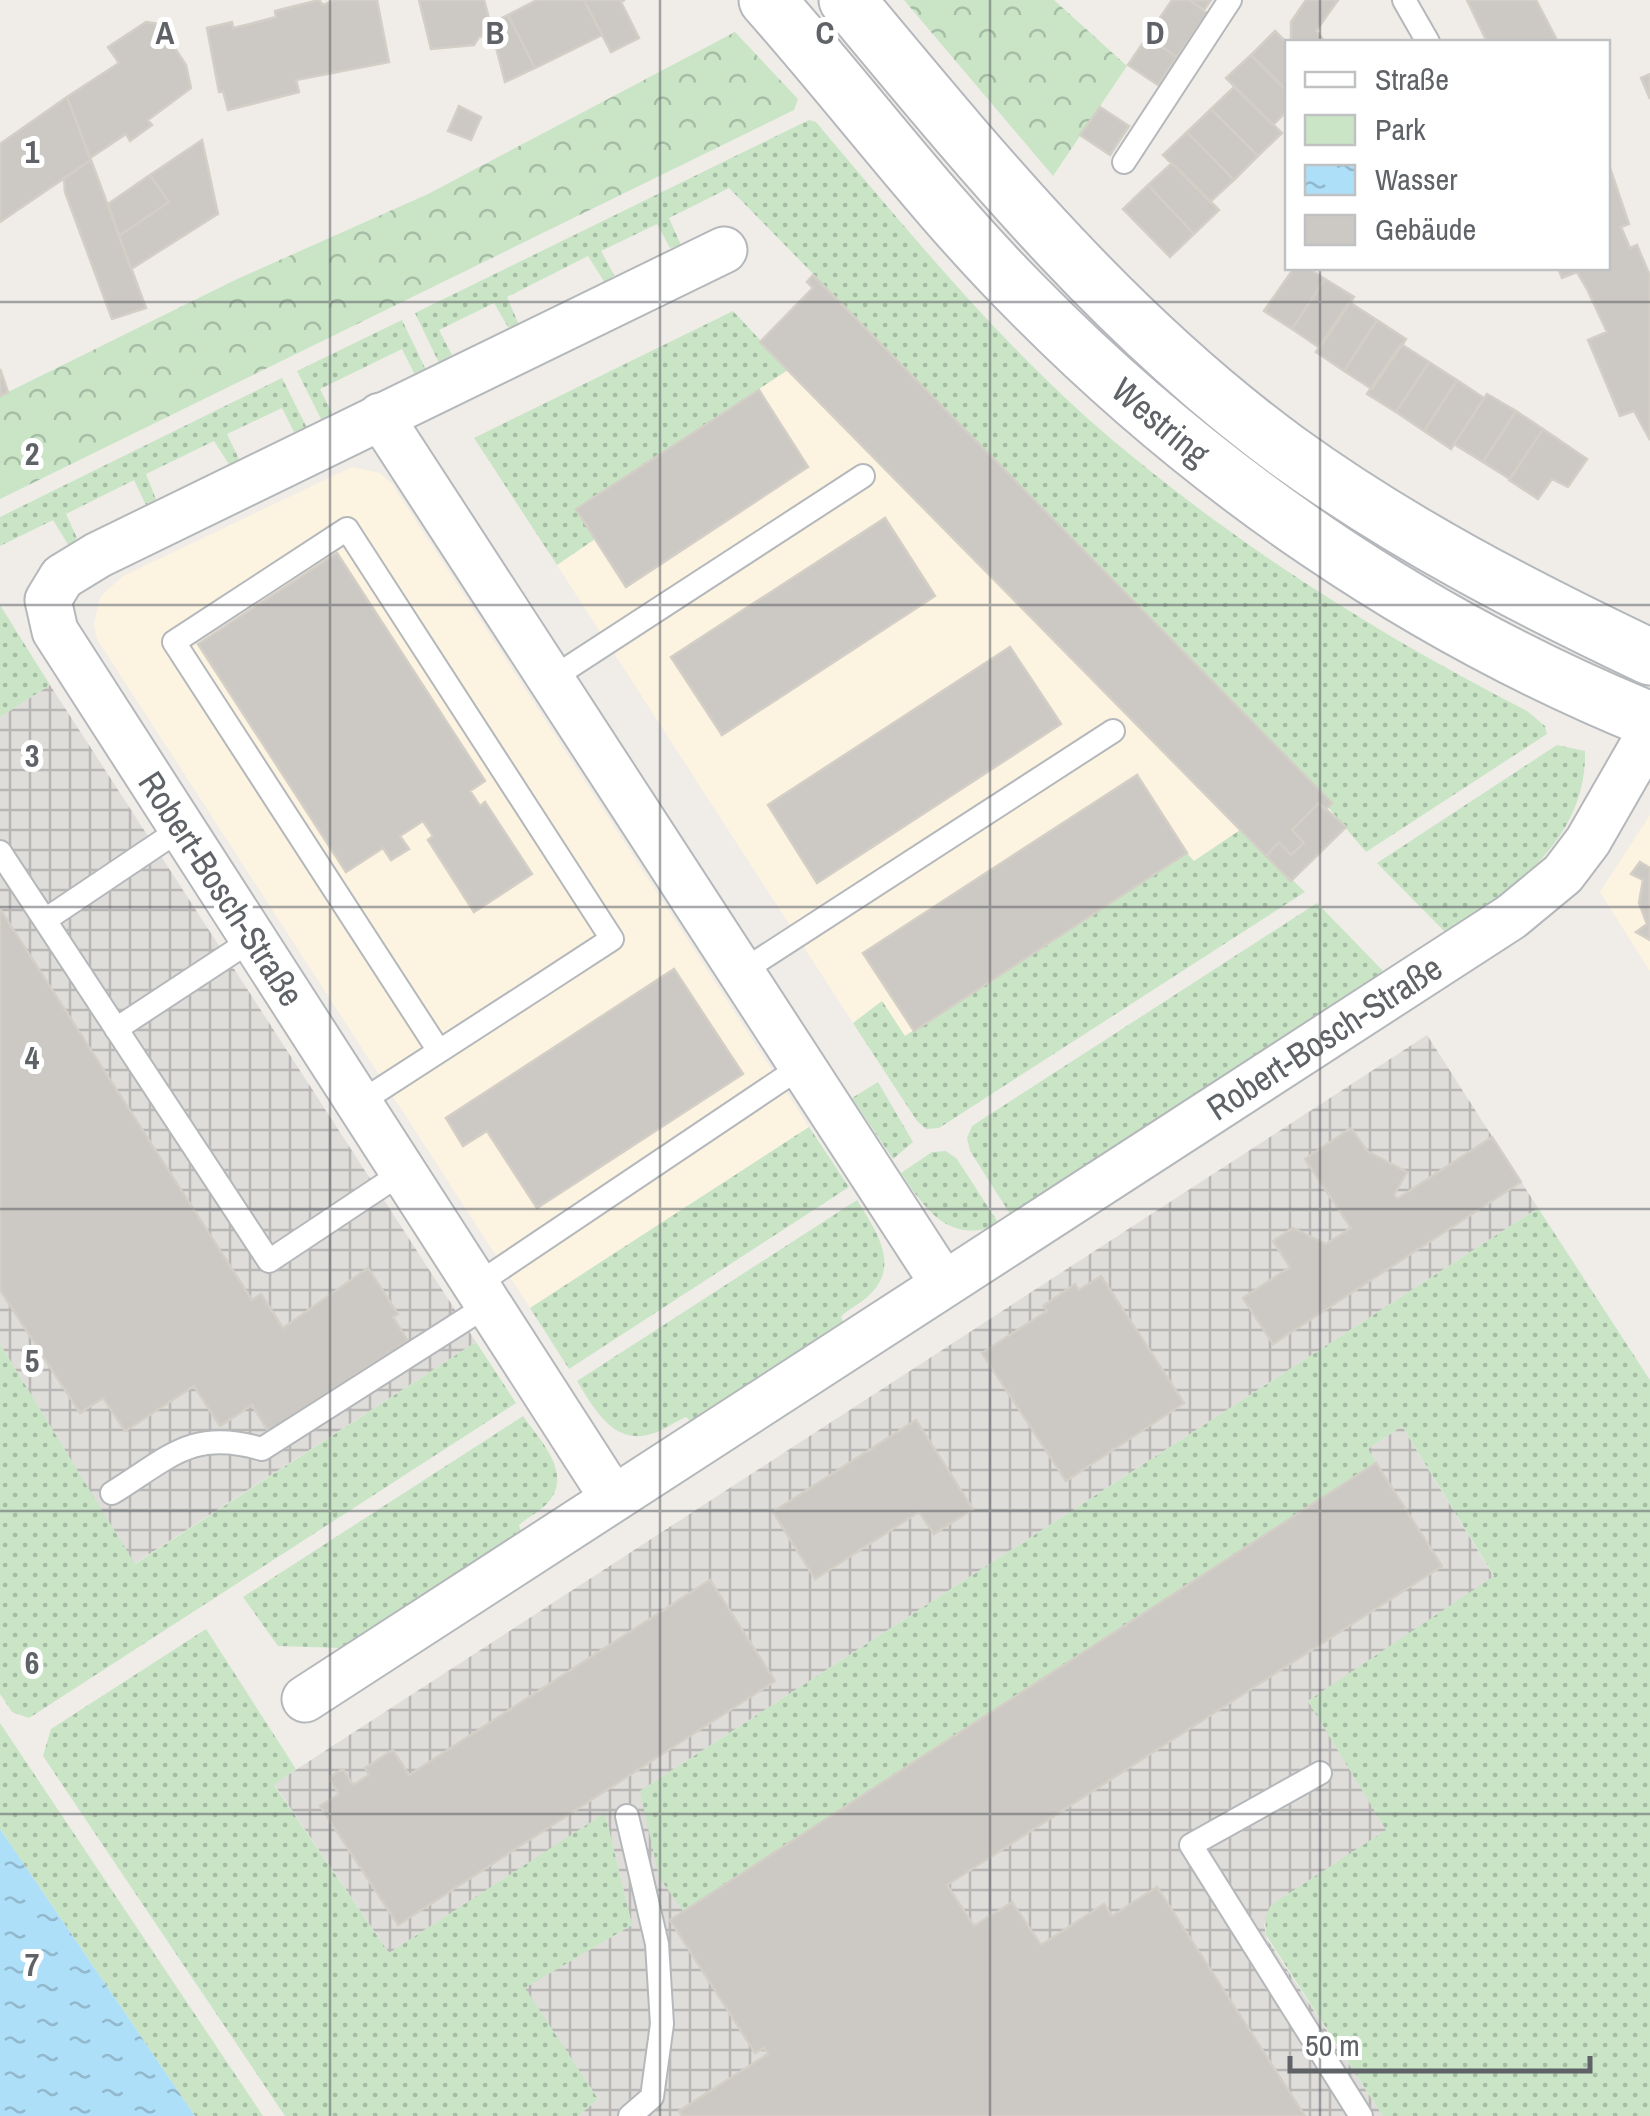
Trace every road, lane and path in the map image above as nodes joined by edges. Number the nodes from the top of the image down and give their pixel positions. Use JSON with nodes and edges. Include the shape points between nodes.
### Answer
{"nodes":[{"id":1,"x":767,"y":0,"type":"edge"},
{"id":2,"x":848,"y":0,"type":"edge"},
{"id":3,"x":1230,"y":0,"type":"edge"},
{"id":4,"x":1404,"y":0,"type":"edge"},
{"id":5,"x":1427,"y":40,"type":"edge"},
{"id":6,"x":1124,"y":162,"type":"dead end"},
{"id":7,"x":724,"y":250,"type":"dead end"},
{"id":8,"x":380,"y":416,"type":"junction"},
{"id":9,"x":863,"y":476,"type":"dead end"},
{"id":10,"x":1650,"y":656,"type":"edge"},
{"id":11,"x":551,"y":678,"type":"junction"},
{"id":12,"x":1650,"y":720,"type":"edge"},
{"id":13,"x":1113,"y":732,"type":"dead end"},
{"id":14,"x":1650,"y":733,"type":"edge"},
{"id":15,"x":182,"y":828,"type":"junction"},
{"id":16,"x":0,"y":852,"type":"edge"},
{"id":17,"x":45,"y":920,"type":"junction"},
{"id":18,"x":254,"y":939,"type":"junction"},
{"id":19,"x":741,"y":972,"type":"junction"},
{"id":20,"x":116,"y":1029,"type":"junction"},
{"id":21,"x":439,"y":1051,"type":"junction"},
{"id":22,"x":802,"y":1066,"type":"junction"},
{"id":23,"x":359,"y":1103,"type":"junction"},
{"id":24,"x":404,"y":1172,"type":"junction"},
{"id":25,"x":943,"y":1283,"type":"junction"},
{"id":26,"x":482,"y":1295,"type":"junction"},
{"id":27,"x":112,"y":1493,"type":"dead end"},
{"id":28,"x":612,"y":1498,"type":"junction"},
{"id":29,"x":305,"y":1699,"type":"dead end"},
{"id":30,"x":1320,"y":1773,"type":"dead end"},
{"id":31,"x":628,"y":1816,"type":"dead end"},
{"id":32,"x":630,"y":2116,"type":"edge"},
{"id":33,"x":1362,"y":2116,"type":"edge"}],
"edges":[{"from":1,"to":12,"type":"main road","name":"Westring","via":[[1025,298],[1182,440],[1363,572],[1588,695]]},
{"from":2,"to":10,"type":"main road","name":"Westring","via":[[1062,251],[1213,392],[1388,518],[1468,566]]},
{"from":3,"to":6,"type":"lane"},
{"from":4,"to":5,"type":"lane"},
{"from":7,"to":8,"type":"street","name":"Robert-Bosch-Straße"},
{"from":8,"to":11,"type":"street"},
{"from":8,"to":15,"type":"street","name":"Robert-Bosch-Straße","via":[[98,555],[62,577],[48,600],[55,631]]},
{"from":9,"to":11,"type":"lane"},
{"from":11,"to":19,"type":"street"},
{"from":13,"to":19,"type":"lane"},
{"from":14,"to":25,"type":"street","name":"Robert-Bosch-Straße","via":[[1588,841],[1563,874],[1511,917]]},
{"from":15,"to":17,"type":"lane"},
{"from":15,"to":18,"type":"street","name":"Robert-Bosch-Straße"},
{"from":16,"to":17,"type":"lane"},
{"from":17,"to":20,"type":"lane"},
{"from":18,"to":20,"type":"lane"},
{"from":18,"to":23,"type":"street","name":"Robert-Bosch-Straße"},
{"from":19,"to":22,"type":"street"},
{"from":20,"to":24,"type":"lane","via":[[269,1262]]},
{"from":21,"to":21,"type":"lane","via":[[612,939],[347,529],[174,642]]},
{"from":21,"to":23,"type":"lane"},
{"from":22,"to":25,"type":"street"},
{"from":22,"to":26,"type":"lane"},
{"from":23,"to":24,"type":"street","name":"Robert-Bosch-Straße"},
{"from":24,"to":26,"type":"street","name":"Robert-Bosch-Straße"},
{"from":25,"to":28,"type":"street","name":"Robert-Bosch-Straße"},
{"from":26,"to":27,"type":"lane","via":[[262,1449],[232,1440],[194,1442]]},
{"from":26,"to":28,"type":"street","name":"Robert-Bosch-Straße"},
{"from":28,"to":29,"type":"street","name":"Robert-Bosch-Straße"},
{"from":30,"to":33,"type":"lane","via":[[1191,1845]]},
{"from":31,"to":32,"type":"lane","via":[[657,1944],[662,2024],[652,2097]]}]}
